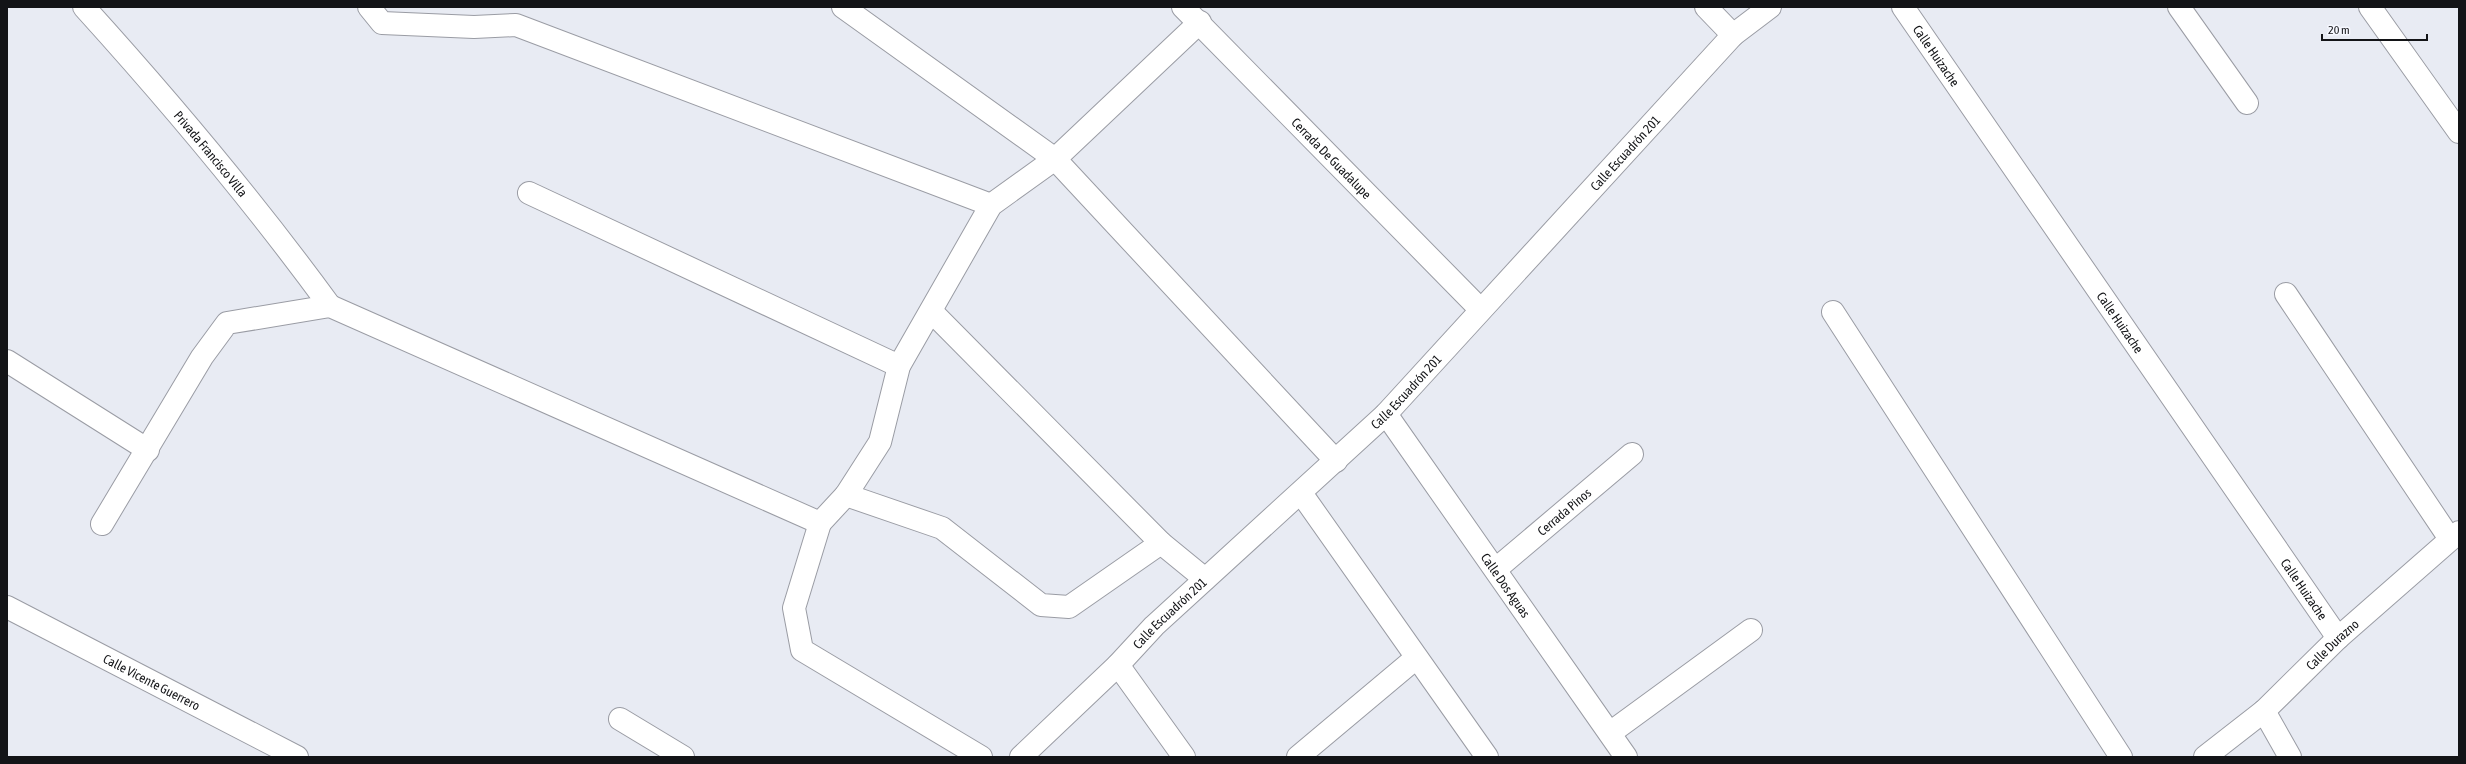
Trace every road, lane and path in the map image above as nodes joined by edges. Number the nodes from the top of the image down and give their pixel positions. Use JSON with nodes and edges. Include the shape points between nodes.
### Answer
{"nodes":[{"id":1,"x":84,"y":7,"type":"edge"},
{"id":2,"x":369,"y":7,"type":"edge"},
{"id":3,"x":843,"y":7,"type":"edge"},
{"id":4,"x":1183,"y":7,"type":"edge"},
{"id":5,"x":1706,"y":7,"type":"edge"},
{"id":6,"x":1770,"y":7,"type":"edge"},
{"id":7,"x":1903,"y":7,"type":"edge"},
{"id":8,"x":2179,"y":7,"type":"edge"},
{"id":9,"x":2370,"y":7,"type":"edge"},
{"id":10,"x":1200,"y":22,"type":"junction"},
{"id":11,"x":1733,"y":35,"type":"junction"},
{"id":12,"x":2247,"y":103,"type":"dead end"},
{"id":13,"x":2459,"y":132,"type":"edge"},
{"id":14,"x":1055,"y":160,"type":"junction"},
{"id":15,"x":529,"y":192,"type":"dead end"},
{"id":16,"x":991,"y":205,"type":"junction"},
{"id":17,"x":2286,"y":294,"type":"dead end"},
{"id":18,"x":330,"y":306,"type":"junction"},
{"id":19,"x":1480,"y":309,"type":"junction"},
{"id":20,"x":931,"y":310,"type":"junction"},
{"id":21,"x":1832,"y":312,"type":"dead end"},
{"id":22,"x":7,"y":361,"type":"edge"},
{"id":23,"x":899,"y":366,"type":"junction"},
{"id":24,"x":1386,"y":414,"type":"junction"},
{"id":25,"x":148,"y":450,"type":"junction"},
{"id":26,"x":1632,"y":454,"type":"dead end"},
{"id":27,"x":1336,"y":461,"type":"junction"},
{"id":28,"x":1301,"y":493,"type":"junction"},
{"id":29,"x":846,"y":495,"type":"junction"},
{"id":30,"x":102,"y":524,"type":"dead end"},
{"id":31,"x":820,"y":524,"type":"junction"},
{"id":32,"x":2455,"y":536,"type":"edge"},
{"id":33,"x":1161,"y":543,"type":"junction"},
{"id":34,"x":1496,"y":569,"type":"junction"},
{"id":35,"x":1205,"y":579,"type":"junction"},
{"id":36,"x":7,"y":607,"type":"edge"},
{"id":37,"x":1751,"y":630,"type":"dead end"},
{"id":38,"x":2338,"y":638,"type":"junction"},
{"id":39,"x":1416,"y":658,"type":"junction"},
{"id":40,"x":1118,"y":665,"type":"junction"},
{"id":41,"x":2264,"y":711,"type":"junction"},
{"id":42,"x":620,"y":719,"type":"dead end"},
{"id":43,"x":1610,"y":733,"type":"junction"},
{"id":44,"x":297,"y":757,"type":"edge"},
{"id":45,"x":683,"y":757,"type":"edge"},
{"id":46,"x":981,"y":757,"type":"edge"},
{"id":47,"x":1021,"y":757,"type":"edge"},
{"id":48,"x":1184,"y":757,"type":"edge"},
{"id":49,"x":1298,"y":757,"type":"edge"},
{"id":50,"x":1487,"y":757,"type":"edge"},
{"id":51,"x":1626,"y":757,"type":"edge"},
{"id":52,"x":2121,"y":757,"type":"edge"},
{"id":53,"x":2205,"y":757,"type":"edge"},
{"id":54,"x":2290,"y":757,"type":"edge"}],
"edges":[{"from":1,"to":18,"type":"street","name":"Privada Francisco Villa","via":[[154,84],[236,183]]},
{"from":2,"to":16,"type":"street","via":[[382,22],[474,27],[516,25]]},
{"from":3,"to":14,"type":"street"},
{"from":4,"to":10,"type":"street","name":"Cerrada De Guadalupe"},
{"from":5,"to":11,"type":"street"},
{"from":6,"to":11,"type":"street","name":"Calle Escuadrón 201"},
{"from":7,"to":38,"type":"street","name":"Calle Huizache"},
{"from":8,"to":12,"type":"street"},
{"from":9,"to":13,"type":"street"},
{"from":10,"to":14,"type":"street"},
{"from":10,"to":19,"type":"street","name":"Cerrada De Guadalupe"},
{"from":11,"to":19,"type":"street","name":"Calle Escuadrón 201"},
{"from":14,"to":16,"type":"street"},
{"from":14,"to":27,"type":"street"},
{"from":15,"to":23,"type":"street"},
{"from":16,"to":20,"type":"street"},
{"from":17,"to":32,"type":"street"},
{"from":18,"to":25,"type":"street","via":[[227,323],[202,357]]},
{"from":18,"to":31,"type":"street"},
{"from":19,"to":24,"type":"street","name":"Calle Escuadrón 201"},
{"from":20,"to":23,"type":"street"},
{"from":20,"to":33,"type":"street"},
{"from":21,"to":52,"type":"street"},
{"from":22,"to":25,"type":"street"},
{"from":23,"to":29,"type":"street","via":[[880,442]]},
{"from":24,"to":27,"type":"street","name":"Calle Escuadrón 201"},
{"from":24,"to":34,"type":"street","name":"Calle Dos Aguas"},
{"from":25,"to":30,"type":"street"},
{"from":26,"to":34,"type":"street","name":"Cerrada Pinos"},
{"from":27,"to":28,"type":"street","name":"Calle Escuadrón 201"},
{"from":28,"to":35,"type":"street","name":"Calle Escuadrón 201"},
{"from":28,"to":39,"type":"street"},
{"from":29,"to":31,"type":"street"},
{"from":29,"to":33,"type":"street","via":[[942,528],[1041,605],[1069,607]]},
{"from":31,"to":46,"type":"street","via":[[794,608],[802,650]]},
{"from":32,"to":38,"type":"street","name":"Calle Durazno"},
{"from":33,"to":35,"type":"street"},
{"from":34,"to":43,"type":"street","name":"Calle Dos Aguas"},
{"from":35,"to":40,"type":"street","name":"Calle Escuadrón 201","via":[[1154,626]]},
{"from":36,"to":44,"type":"street","name":"Calle Vicente Guerrero"},
{"from":37,"to":43,"type":"street"},
{"from":38,"to":41,"type":"street","name":"Calle Durazno"},
{"from":39,"to":49,"type":"street"},
{"from":39,"to":50,"type":"street"},
{"from":40,"to":47,"type":"street","name":"Calle Escuadrón 201"},
{"from":40,"to":48,"type":"street"},
{"from":41,"to":53,"type":"street","name":"Calle Durazno"},
{"from":41,"to":54,"type":"street"},
{"from":42,"to":45,"type":"street"},
{"from":43,"to":51,"type":"street","name":"Calle Dos Aguas"}]}
